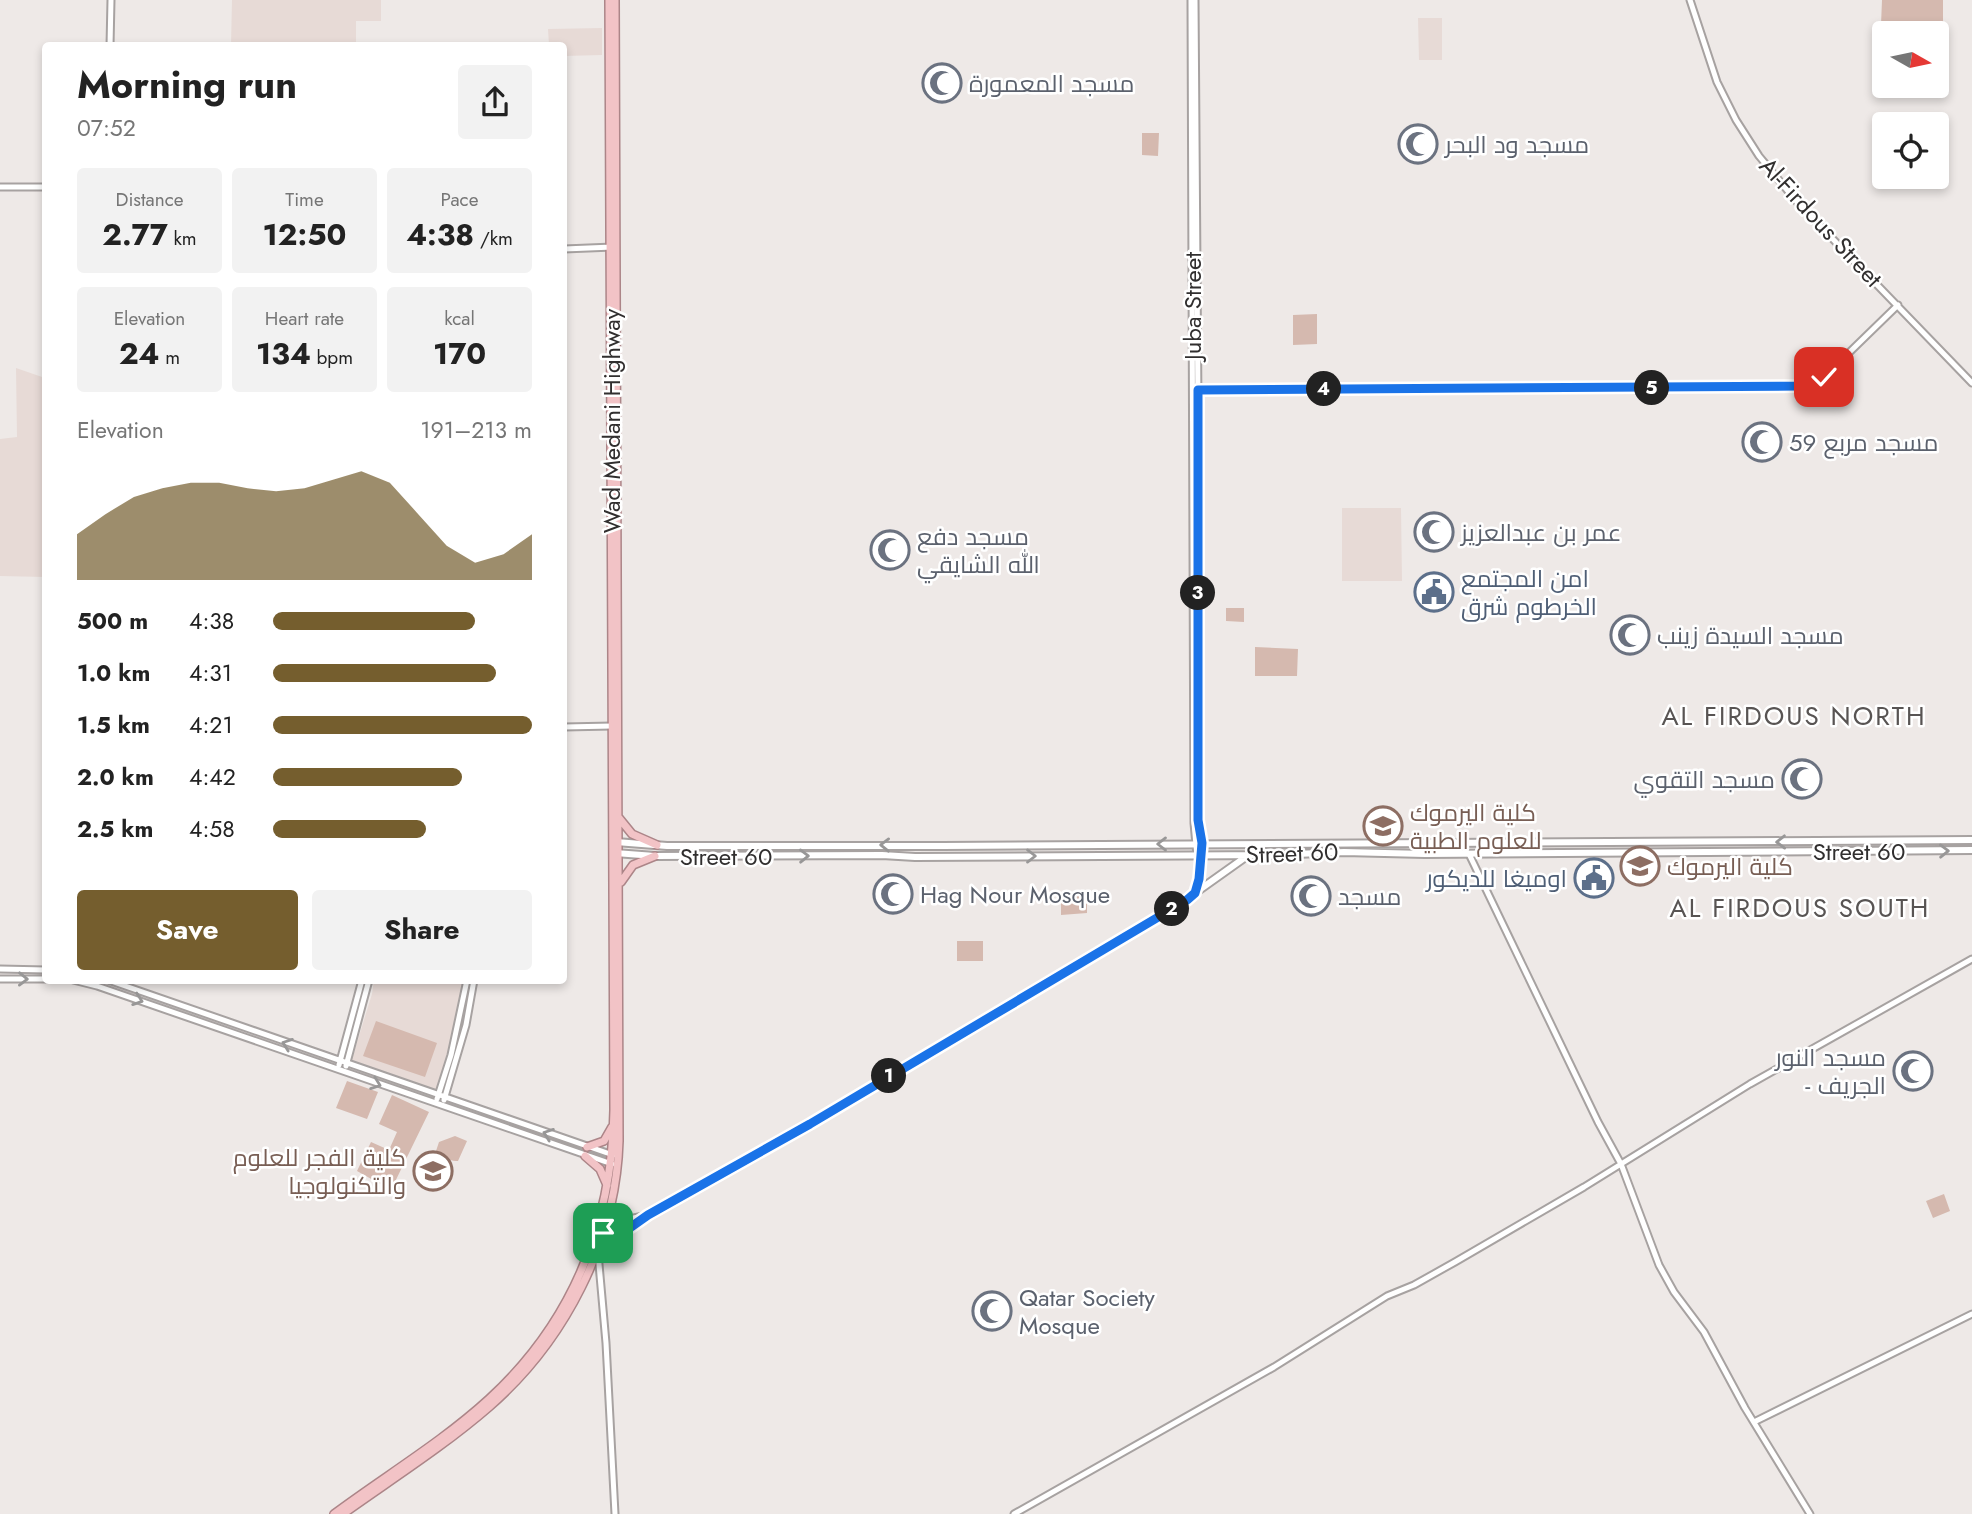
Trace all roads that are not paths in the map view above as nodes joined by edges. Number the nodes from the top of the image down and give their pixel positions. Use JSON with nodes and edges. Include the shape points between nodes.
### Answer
{"nodes":[{"id":1,"x":111,"y":0,"type":"edge"},
{"id":2,"x":612,"y":0,"type":"edge"},
{"id":3,"x":1193,"y":0,"type":"edge"},
{"id":4,"x":1690,"y":0,"type":"edge"},
{"id":5,"x":110,"y":42,"type":"edge"},
{"id":6,"x":0,"y":187,"type":"edge"},
{"id":7,"x":42,"y":187,"type":"edge"},
{"id":8,"x":613,"y":247,"type":"junction"},
{"id":9,"x":567,"y":249,"type":"edge"},
{"id":10,"x":1898,"y":305,"type":"junction"},
{"id":11,"x":1972,"y":383,"type":"edge"},
{"id":12,"x":1196,"y":390,"type":"junction"},
{"id":13,"x":612,"y":726,"type":"junction"},
{"id":14,"x":567,"y":727,"type":"edge"},
{"id":15,"x":615,"y":817,"type":"junction"},
{"id":16,"x":1914,"y":840,"type":"junction"},
{"id":17,"x":1972,"y":840,"type":"edge"},
{"id":18,"x":616,"y":842,"type":"junction"},
{"id":19,"x":1199,"y":843,"type":"junction"},
{"id":20,"x":657,"y":845,"type":"junction"},
{"id":21,"x":667,"y":846,"type":"junction"},
{"id":22,"x":677,"y":846,"type":"junction"},
{"id":23,"x":925,"y":846,"type":"junction"},
{"id":24,"x":937,"y":846,"type":"junction"},
{"id":25,"x":1972,"y":850,"type":"edge"},
{"id":26,"x":1913,"y":851,"type":"junction"},
{"id":27,"x":616,"y":853,"type":"junction"},
{"id":28,"x":1469,"y":854,"type":"junction"},
{"id":29,"x":1248,"y":855,"type":"junction"},
{"id":30,"x":655,"y":856,"type":"junction"},
{"id":31,"x":667,"y":856,"type":"junction"},
{"id":32,"x":677,"y":856,"type":"junction"},
{"id":33,"x":925,"y":857,"type":"junction"},
{"id":34,"x":937,"y":857,"type":"junction"},
{"id":35,"x":1200,"y":857,"type":"junction"},
{"id":36,"x":619,"y":886,"type":"junction"},
{"id":37,"x":1195,"y":893,"type":"junction"},
{"id":38,"x":1972,"y":959,"type":"edge"},
{"id":39,"x":0,"y":969,"type":"edge"},
{"id":40,"x":42,"y":970,"type":"edge"},
{"id":41,"x":0,"y":979,"type":"edge"},
{"id":42,"x":42,"y":979,"type":"edge"},
{"id":43,"x":89,"y":984,"type":"edge"},
{"id":44,"x":119,"y":984,"type":"edge"},
{"id":45,"x":361,"y":984,"type":"edge"},
{"id":46,"x":368,"y":984,"type":"edge"},
{"id":47,"x":466,"y":984,"type":"edge"},
{"id":48,"x":473,"y":984,"type":"edge"},
{"id":49,"x":340,"y":1062,"type":"junction"},
{"id":50,"x":347,"y":1065,"type":"junction"},
{"id":51,"x":337,"y":1070,"type":"junction"},
{"id":52,"x":344,"y":1073,"type":"junction"},
{"id":53,"x":448,"y":1077,"type":"junction"},
{"id":54,"x":406,"y":1085,"type":"junction"},
{"id":55,"x":404,"y":1093,"type":"junction"},
{"id":56,"x":441,"y":1097,"type":"junction"},
{"id":57,"x":435,"y":1104,"type":"junction"},
{"id":58,"x":442,"y":1107,"type":"junction"},
{"id":59,"x":614,"y":1123,"type":"junction"},
{"id":60,"x":586,"y":1152,"type":"junction"},
{"id":61,"x":613,"y":1155,"type":"junction"},
{"id":62,"x":612,"y":1164,"type":"junction"},
{"id":63,"x":1621,"y":1164,"type":"junction"},
{"id":64,"x":608,"y":1187,"type":"junction"},
{"id":65,"x":648,"y":1215,"type":"junction"},
{"id":66,"x":605,"y":1224,"type":"junction"},
{"id":67,"x":603,"y":1233,"type":"junction"},
{"id":68,"x":597,"y":1250,"type":"junction"},
{"id":69,"x":1972,"y":1314,"type":"edge"},
{"id":70,"x":1754,"y":1422,"type":"junction"},
{"id":71,"x":334,"y":1514,"type":"edge"},
{"id":72,"x":343,"y":1514,"type":"edge"},
{"id":73,"x":615,"y":1514,"type":"edge"},
{"id":74,"x":1014,"y":1514,"type":"edge"},
{"id":75,"x":1811,"y":1514,"type":"edge"}],
"edges":[{"from":1,"to":5,"type":"street"},
{"from":2,"to":8,"type":"highway","name":"Wad Medani Highway"},
{"from":3,"to":12,"type":"street","name":"Juba Street"},
{"from":4,"to":10,"type":"street","name":"Al-Firdous Street","via":[[1717,82],[1759,156]]},
{"from":6,"to":7,"type":"street"},
{"from":8,"to":9,"type":"street"},
{"from":8,"to":13,"type":"highway","name":"Wad Medani Highway"},
{"from":8,"to":15,"type":"highway","name":"Wad Medani Highway"},
{"from":10,"to":11,"type":"street","name":"Al-Firdous Street"},
{"from":10,"to":12,"type":"street","via":[[1824,377],[1807,385]]},
{"from":12,"to":19,"type":"street","name":"Juba Street"},
{"from":13,"to":14,"type":"street"},
{"from":13,"to":15,"type":"highway","name":"Wad Medani Highway"},
{"from":15,"to":18,"type":"highway","name":"Wad Medani Highway"},
{"from":15,"to":20,"type":"highway","via":[[632,834]]},
{"from":16,"to":17,"type":"main road","name":"Street 60"},
{"from":16,"to":19,"type":"main road","name":"Street 60","one_way":true},
{"from":16,"to":26,"type":"main road"},
{"from":18,"to":20,"type":"main road","name":"Street 60"},
{"from":18,"to":27,"type":"highway","name":"Wad Medani Highway"},
{"from":19,"to":24,"type":"main road","name":"Street 60","one_way":true},
{"from":19,"to":35,"type":"street","name":"Juba Street"},
{"from":20,"to":21,"type":"main road","name":"Street 60"},
{"from":21,"to":22,"type":"main road","name":"Street 60"},
{"from":21,"to":31,"type":"main road"},
{"from":23,"to":22,"type":"main road","name":"Street 60","one_way":true},
{"from":22,"to":32,"type":"main road"},
{"from":23,"to":24,"type":"main road","name":"Street 60"},
{"from":23,"to":33,"type":"main road"},
{"from":24,"to":34,"type":"main road"},
{"from":26,"to":25,"type":"main road","name":"Street 60","one_way":true},
{"from":26,"to":28,"type":"main road","name":"Street 60"},
{"from":27,"to":30,"type":"main road","name":"Street 60"},
{"from":27,"to":36,"type":"highway"},
{"from":27,"to":59,"type":"highway"},
{"from":28,"to":29,"type":"main road","name":"Street 60"},
{"from":28,"to":63,"type":"street"},
{"from":29,"to":35,"type":"main road","name":"Street 60"},
{"from":29,"to":37,"type":"main road"},
{"from":30,"to":31,"type":"main road","name":"Street 60"},
{"from":30,"to":36,"type":"highway","via":[[628,869]]},
{"from":31,"to":32,"type":"main road","name":"Street 60"},
{"from":32,"to":33,"type":"main road","name":"Street 60","one_way":true},
{"from":33,"to":34,"type":"main road","name":"Street 60"},
{"from":34,"to":35,"type":"main road","name":"Street 60","one_way":true},
{"from":35,"to":37,"type":"street","name":"Juba Street"},
{"from":36,"to":66,"type":"highway","via":[[619,1152]]},
{"from":37,"to":65,"type":"street","via":[[810,1124]]},
{"from":38,"to":63,"type":"street","via":[[1750,1084]]},
{"from":39,"to":40,"type":"street"},
{"from":41,"to":42,"type":"street","one_way":true},
{"from":43,"to":51,"type":"street","one_way":true},
{"from":49,"to":44,"type":"street","one_way":true},
{"from":45,"to":49,"type":"street"},
{"from":46,"to":50,"type":"street"},
{"from":47,"to":53,"type":"street"},
{"from":48,"to":53,"type":"street","via":[[466,1025]]},
{"from":49,"to":50,"type":"street"},
{"from":49,"to":51,"type":"street"},
{"from":50,"to":52,"type":"street"},
{"from":50,"to":54,"type":"street"},
{"from":51,"to":52,"type":"street"},
{"from":52,"to":55,"type":"street","one_way":true},
{"from":53,"to":56,"type":"street"},
{"from":54,"to":55,"type":"street"},
{"from":54,"to":56,"type":"street"},
{"from":55,"to":57,"type":"street"},
{"from":56,"to":57,"type":"street"},
{"from":56,"to":58,"type":"street"},
{"from":60,"to":56,"type":"street","one_way":true},
{"from":57,"to":58,"type":"street"},
{"from":58,"to":60,"type":"street"},
{"from":59,"to":60,"type":"highway","via":[[604,1141]]},
{"from":59,"to":61,"type":"highway"},
{"from":60,"to":61,"type":"street"},
{"from":60,"to":62,"type":"street"},
{"from":60,"to":64,"type":"highway"},
{"from":61,"to":62,"type":"highway"},
{"from":62,"to":64,"type":"highway"},
{"from":63,"to":70,"type":"street","via":[[1660,1265],[1712,1345]]},
{"from":63,"to":74,"type":"street"},
{"from":64,"to":71,"type":"highway","via":[[581,1274],[530,1357],[472,1414]]},
{"from":65,"to":66,"type":"street"},
{"from":65,"to":67,"type":"street","via":[[631,1227]]},
{"from":66,"to":67,"type":"highway"},
{"from":67,"to":68,"type":"highway"},
{"from":68,"to":72,"type":"highway","via":[[559,1327],[522,1375],[472,1420]]},
{"from":68,"to":73,"type":"street"},
{"from":69,"to":70,"type":"street"},
{"from":70,"to":75,"type":"street"}]}
